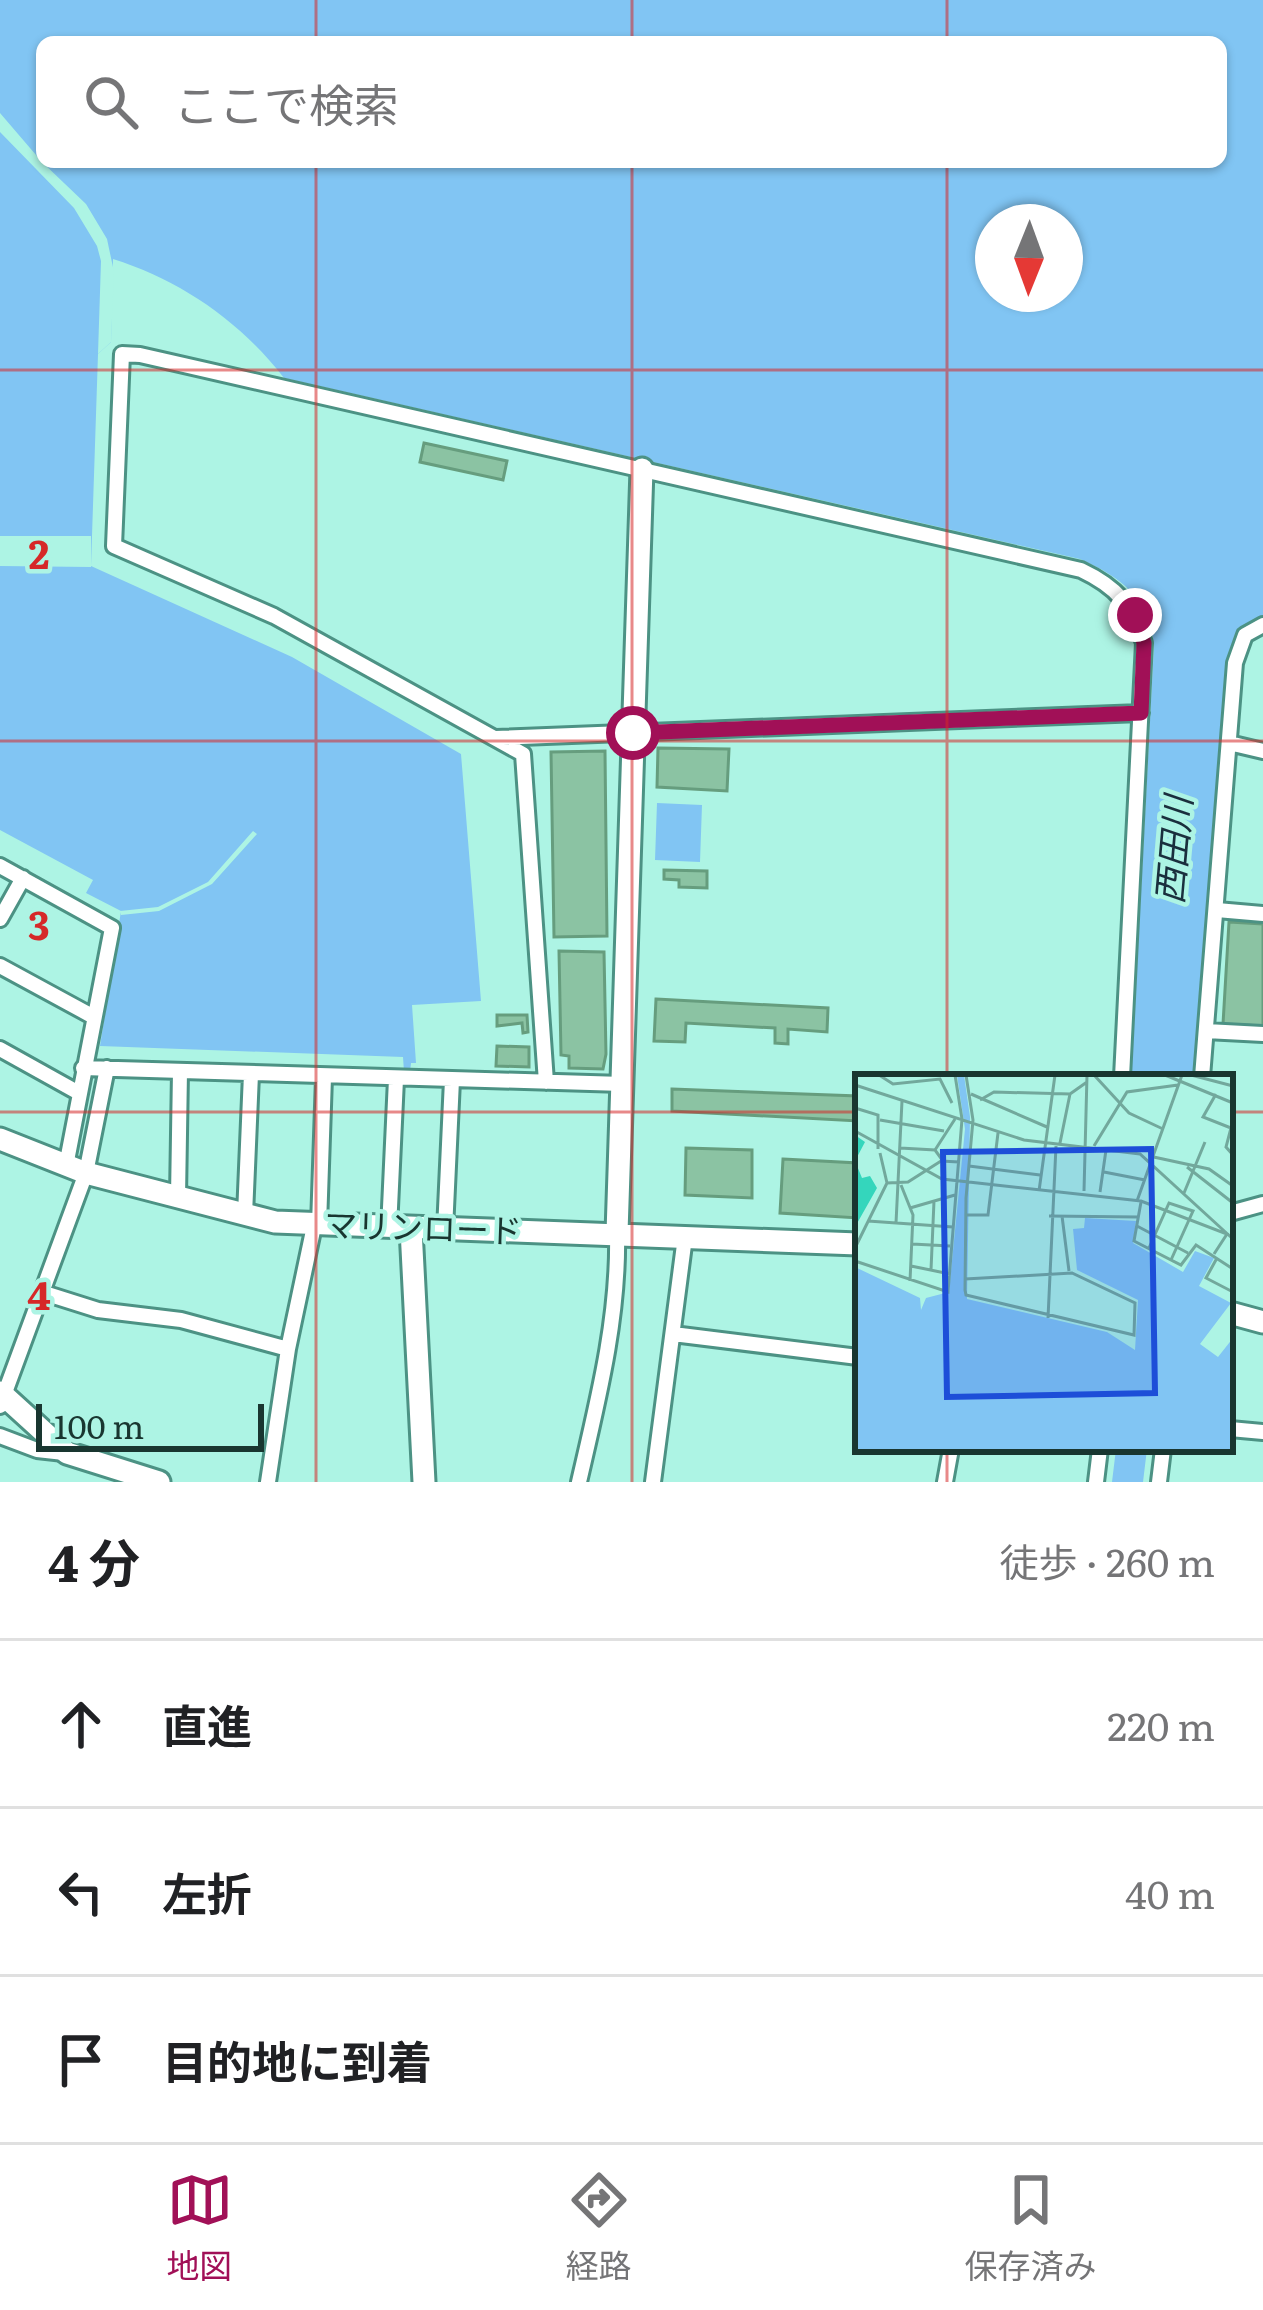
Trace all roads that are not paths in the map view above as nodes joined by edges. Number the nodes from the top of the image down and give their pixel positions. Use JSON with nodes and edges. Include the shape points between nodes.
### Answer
{"nodes":[{"id":1,"x":642,"y":469,"type":"junction"},
{"id":2,"x":1263,"y":625,"type":"edge"},
{"id":3,"x":1141,"y":713,"type":"junction"},
{"id":4,"x":633,"y":733,"type":"junction"},
{"id":5,"x":491,"y":738,"type":"junction"},
{"id":6,"x":1229,"y":743,"type":"junction"},
{"id":7,"x":1263,"y":751,"type":"edge"},
{"id":8,"x":0,"y":866,"type":"edge"},
{"id":9,"x":23,"y":878,"type":"junction"},
{"id":10,"x":1217,"y":910,"type":"junction"},
{"id":11,"x":1263,"y":914,"type":"edge"},
{"id":12,"x":0,"y":919,"type":"edge"},
{"id":13,"x":0,"y":967,"type":"edge"},
{"id":14,"x":92,"y":1016,"type":"junction"},
{"id":15,"x":1206,"y":1030,"type":"junction"},
{"id":16,"x":1263,"y":1034,"type":"edge"},
{"id":17,"x":0,"y":1049,"type":"edge"},
{"id":18,"x":83,"y":1067,"type":"junction"},
{"id":19,"x":107,"y":1069,"type":"junction"},
{"id":20,"x":180,"y":1071,"type":"junction"},
{"id":21,"x":251,"y":1074,"type":"junction"},
{"id":22,"x":1122,"y":1074,"type":"edge"},
{"id":23,"x":1202,"y":1074,"type":"edge"},
{"id":24,"x":324,"y":1077,"type":"junction"},
{"id":25,"x":396,"y":1078,"type":"junction"},
{"id":26,"x":452,"y":1080,"type":"junction"},
{"id":27,"x":547,"y":1082,"type":"junction"},
{"id":28,"x":623,"y":1084,"type":"junction"},
{"id":29,"x":79,"y":1093,"type":"junction"},
{"id":30,"x":0,"y":1138,"type":"edge"},
{"id":31,"x":76,"y":1170,"type":"junction"},
{"id":32,"x":178,"y":1197,"type":"junction"},
{"id":33,"x":1263,"y":1204,"type":"edge"},
{"id":34,"x":1233,"y":1212,"type":"edge"},
{"id":35,"x":245,"y":1215,"type":"junction"},
{"id":36,"x":317,"y":1226,"type":"junction"},
{"id":37,"x":400,"y":1229,"type":"junction"},
{"id":38,"x":445,"y":1230,"type":"junction"},
{"id":39,"x":617,"y":1233,"type":"junction"},
{"id":40,"x":685,"y":1237,"type":"junction"},
{"id":41,"x":855,"y":1244,"type":"edge"},
{"id":42,"x":41,"y":1292,"type":"junction"},
{"id":43,"x":1233,"y":1314,"type":"edge"},
{"id":44,"x":1263,"y":1322,"type":"edge"},
{"id":45,"x":673,"y":1334,"type":"junction"},
{"id":46,"x":288,"y":1348,"type":"junction"},
{"id":47,"x":855,"y":1357,"type":"edge"},
{"id":48,"x":1,"y":1398,"type":"edge"},
{"id":49,"x":0,"y":1436,"type":"edge"},
{"id":50,"x":950,"y":1452,"type":"edge"},
{"id":51,"x":1100,"y":1452,"type":"edge"},
{"id":52,"x":1162,"y":1452,"type":"edge"},
{"id":53,"x":67,"y":1453,"type":"junction"},
{"id":54,"x":159,"y":1482,"type":"edge"},
{"id":55,"x":268,"y":1482,"type":"edge"},
{"id":56,"x":424,"y":1482,"type":"edge"},
{"id":57,"x":579,"y":1482,"type":"edge"},
{"id":58,"x":653,"y":1482,"type":"edge"},
{"id":59,"x":945,"y":1482,"type":"edge"},
{"id":60,"x":1096,"y":1482,"type":"edge"},
{"id":61,"x":1159,"y":1482,"type":"edge"}],
"edges":[{"from":1,"to":3,"type":"street","via":[[1081,570],[1108,583],[1135,615],[1144,643]]},
{"from":1,"to":4,"type":"street"},
{"from":1,"to":5,"type":"street","via":[[122,354],[114,546],[274,616]]},
{"from":2,"to":6,"type":"street","via":[[1239,648]]},
{"from":3,"to":4,"type":"street"},
{"from":3,"to":22,"type":"street"},
{"from":4,"to":5,"type":"street"},
{"from":4,"to":28,"type":"street"},
{"from":5,"to":27,"type":"street","via":[[523,754]]},
{"from":6,"to":7,"type":"street"},
{"from":6,"to":10,"type":"street"},
{"from":8,"to":9,"type":"street"},
{"from":9,"to":12,"type":"street"},
{"from":9,"to":14,"type":"street","via":[[112,928]]},
{"from":10,"to":11,"type":"street"},
{"from":10,"to":15,"type":"street"},
{"from":13,"to":14,"type":"street"},
{"from":14,"to":18,"type":"street"},
{"from":15,"to":16,"type":"street"},
{"from":15,"to":23,"type":"street"},
{"from":17,"to":29,"type":"street"},
{"from":18,"to":19,"type":"street"},
{"from":18,"to":29,"type":"street"},
{"from":19,"to":20,"type":"street"},
{"from":19,"to":31,"type":"street"},
{"from":20,"to":21,"type":"street"},
{"from":20,"to":32,"type":"street"},
{"from":21,"to":24,"type":"street"},
{"from":21,"to":35,"type":"street"},
{"from":24,"to":25,"type":"street"},
{"from":24,"to":36,"type":"street"},
{"from":25,"to":26,"type":"street"},
{"from":25,"to":37,"type":"street"},
{"from":26,"to":27,"type":"street"},
{"from":26,"to":38,"type":"street"},
{"from":27,"to":28,"type":"street"},
{"from":28,"to":39,"type":"street"},
{"from":29,"to":31,"type":"street"},
{"from":30,"to":31,"type":"street","name":"マリンロード"},
{"from":31,"to":32,"type":"street","name":"マリンロード"},
{"from":31,"to":42,"type":"street"},
{"from":32,"to":35,"type":"street","name":"マリンロード"},
{"from":33,"to":34,"type":"street"},
{"from":35,"to":36,"type":"street","name":"マリンロード"},
{"from":36,"to":37,"type":"street","name":"マリンロード"},
{"from":36,"to":46,"type":"street"},
{"from":37,"to":38,"type":"street","name":"マリンロード"},
{"from":37,"to":56,"type":"street"},
{"from":38,"to":39,"type":"street","name":"マリンロード"},
{"from":39,"to":40,"type":"street","name":"マリンロード"},
{"from":39,"to":57,"type":"street","via":[[611,1324]]},
{"from":40,"to":41,"type":"street","name":"マリンロード"},
{"from":40,"to":45,"type":"street"},
{"from":42,"to":46,"type":"street"},
{"from":42,"to":48,"type":"street"},
{"from":43,"to":44,"type":"street"},
{"from":45,"to":47,"type":"street"},
{"from":45,"to":58,"type":"street"},
{"from":46,"to":55,"type":"street"},
{"from":48,"to":53,"type":"street"},
{"from":49,"to":53,"type":"street"},
{"from":50,"to":59,"type":"street"},
{"from":51,"to":60,"type":"street"},
{"from":52,"to":61,"type":"street"},
{"from":53,"to":54,"type":"street"}]}
